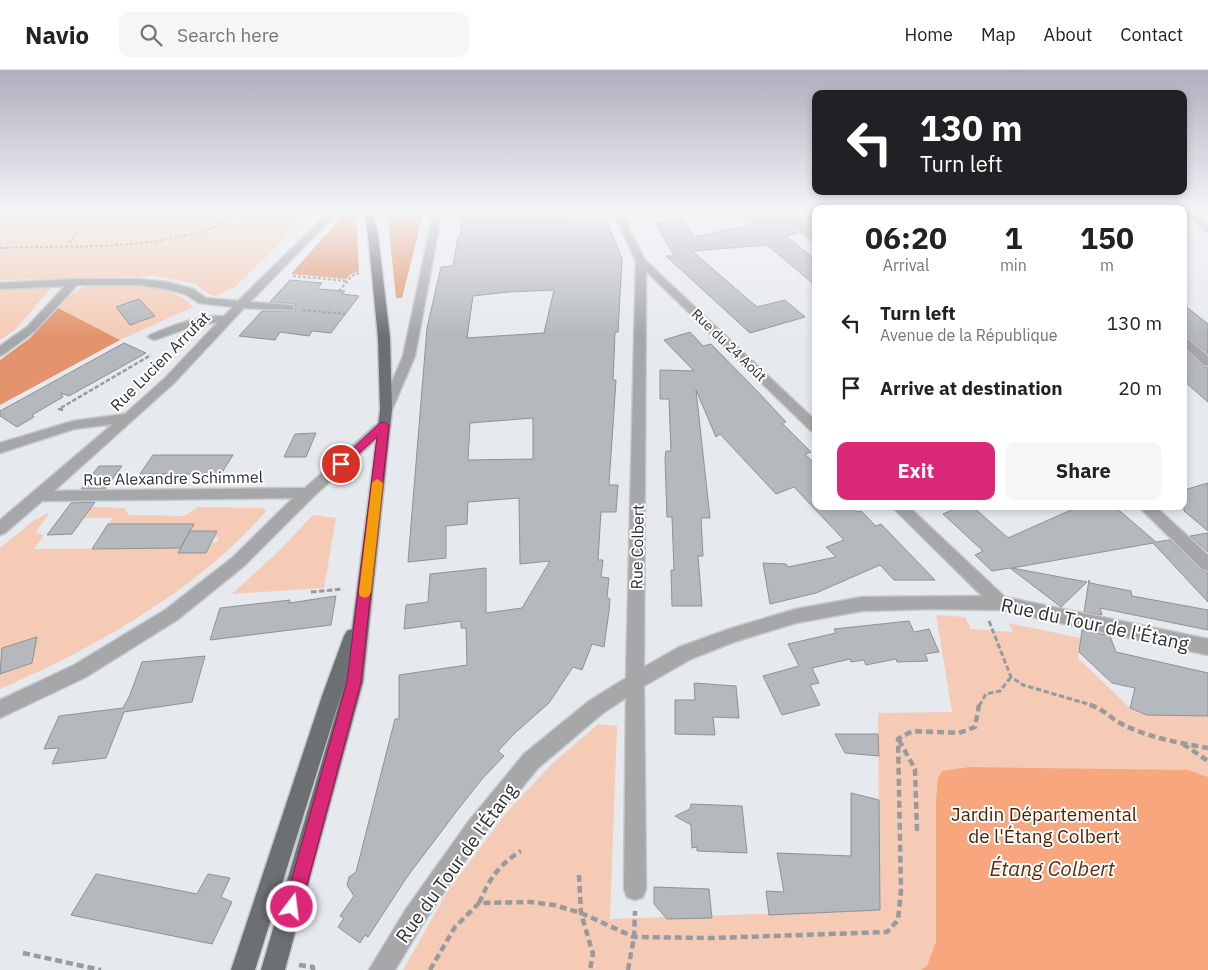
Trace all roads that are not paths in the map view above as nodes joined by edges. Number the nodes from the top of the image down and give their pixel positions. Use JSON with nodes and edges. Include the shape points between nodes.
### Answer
{"nodes":[{"id":1,"x":294,"y":252,"type":"edge"},
{"id":2,"x":375,"y":252,"type":"edge"},
{"id":3,"x":430,"y":252,"type":"edge"},
{"id":4,"x":636,"y":252,"type":"edge"},
{"id":5,"x":641,"y":262,"type":"junction"},
{"id":6,"x":73,"y":283,"type":"junction"},
{"id":7,"x":0,"y":286,"type":"edge"},
{"id":8,"x":203,"y":301,"type":"junction"},
{"id":9,"x":241,"y":304,"type":"junction"},
{"id":10,"x":295,"y":309,"type":"road end"},
{"id":11,"x":212,"y":318,"type":"junction"},
{"id":12,"x":228,"y":319,"type":"junction"},
{"id":13,"x":154,"y":337,"type":"dead end"},
{"id":14,"x":1187,"y":344,"type":"edge"},
{"id":15,"x":0,"y":352,"type":"edge"},
{"id":16,"x":1208,"y":362,"type":"edge"},
{"id":17,"x":386,"y":410,"type":"junction"},
{"id":18,"x":129,"y":418,"type":"junction"},
{"id":19,"x":812,"y":424,"type":"edge"},
{"id":20,"x":384,"y":425,"type":"junction"},
{"id":21,"x":0,"y":448,"type":"edge"},
{"id":22,"x":308,"y":494,"type":"junction"},
{"id":23,"x":39,"y":496,"type":"junction"},
{"id":24,"x":902,"y":510,"type":"edge"},
{"id":25,"x":1150,"y":510,"type":"edge"},
{"id":26,"x":0,"y":529,"type":"edge"},
{"id":27,"x":1208,"y":564,"type":"edge"},
{"id":28,"x":994,"y":609,"type":"junction"},
{"id":29,"x":363,"y":612,"type":"junction"},
{"id":30,"x":1208,"y":647,"type":"edge"},
{"id":31,"x":635,"y":682,"type":"junction"},
{"id":32,"x":0,"y":709,"type":"edge"},
{"id":33,"x":635,"y":889,"type":"dead end"},
{"id":34,"x":243,"y":970,"type":"edge"},
{"id":35,"x":274,"y":970,"type":"edge"},
{"id":36,"x":381,"y":970,"type":"edge"}],
"edges":[{"from":1,"to":9,"type":"street","name":"Rue Lucien Arrufat"},
{"from":2,"to":17,"type":"main road","via":[[384,338]]},
{"from":3,"to":17,"type":"street","via":[[410,356]]},
{"from":4,"to":5,"type":"street","name":"Rue Colbert"},
{"from":5,"to":19,"type":"street","name":"Rue du 24 Août"},
{"from":5,"to":31,"type":"street","name":"Rue Colbert"},
{"from":6,"to":7,"type":"street"},
{"from":6,"to":8,"type":"street","via":[[162,284],[199,296]]},
{"from":6,"to":15,"type":"street","via":[[31,330]]},
{"from":8,"to":9,"type":"street"},
{"from":8,"to":11,"type":"street"},
{"from":9,"to":10,"type":"street"},
{"from":9,"to":12,"type":"street","name":"Rue Lucien Arrufat"},
{"from":11,"to":12,"type":"street"},
{"from":11,"to":13,"type":"street"},
{"from":12,"to":18,"type":"street","name":"Rue Lucien Arrufat"},
{"from":14,"to":16,"type":"street"},
{"from":17,"to":20,"type":"main road"},
{"from":18,"to":21,"type":"street","via":[[73,425]]},
{"from":18,"to":23,"type":"street","name":"Rue Lucien Arrufat"},
{"from":20,"to":22,"type":"street"},
{"from":20,"to":29,"type":"main road"},
{"from":22,"to":23,"type":"street","name":"Rue Alexandre Schimmel"},
{"from":22,"to":32,"type":"street","via":[[238,562],[170,615],[80,671]]},
{"from":23,"to":26,"type":"street","name":"Rue Lucien Arrufat"},
{"from":24,"to":28,"type":"street"},
{"from":25,"to":27,"type":"street"},
{"from":28,"to":30,"type":"street","name":"Rue du Tour de l'Étang"},
{"from":28,"to":31,"type":"street","name":"Rue du Tour de l'Étang","via":[[930,602],[862,604],[796,616],[732,635],[685,654]]},
{"from":29,"to":34,"type":"main road","via":[[331,696]]},
{"from":29,"to":35,"type":"main road","via":[[354,682]]},
{"from":31,"to":33,"type":"street","name":"Rue Colbert"},
{"from":31,"to":36,"type":"street","name":"Rue du Tour de l'Étang","via":[[596,707],[531,761],[475,829]]}]}
